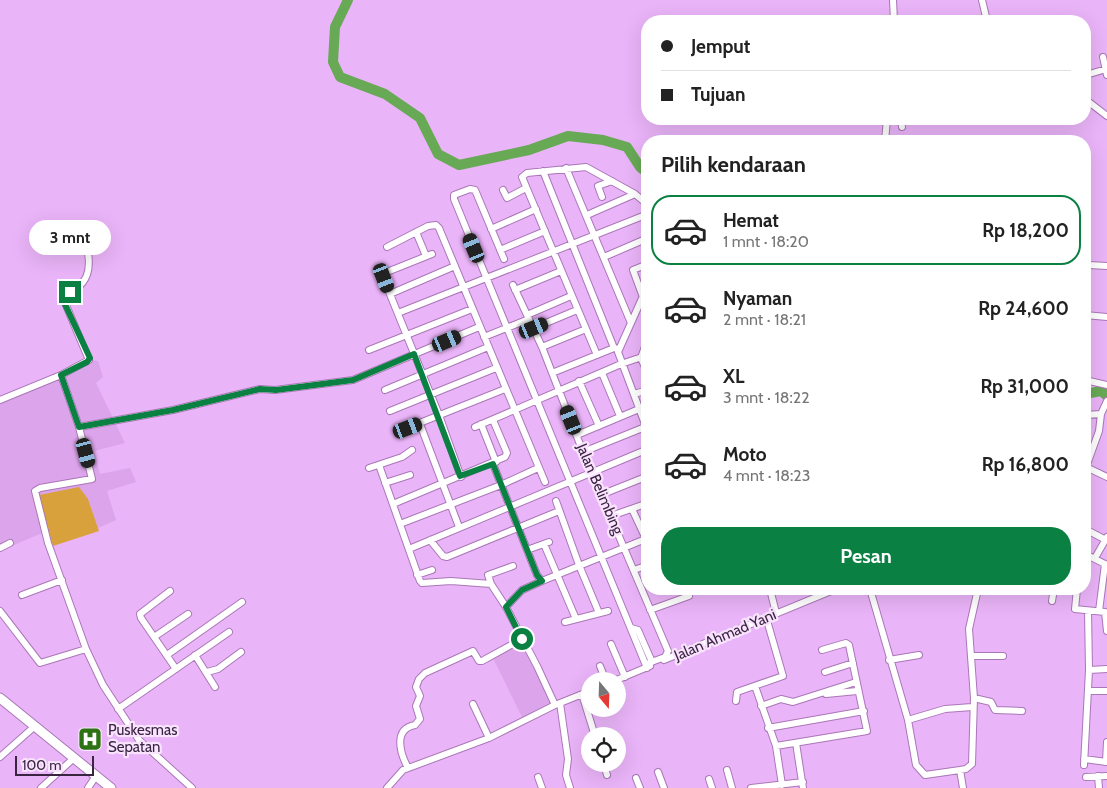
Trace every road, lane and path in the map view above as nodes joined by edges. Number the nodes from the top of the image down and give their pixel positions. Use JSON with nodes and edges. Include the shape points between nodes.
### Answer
{"nodes":[{"id":1,"x":893,"y":0,"type":"edge"},
{"id":2,"x":982,"y":0,"type":"edge"},
{"id":3,"x":894,"y":15,"type":"edge"},
{"id":4,"x":986,"y":15,"type":"edge"},
{"id":5,"x":1103,"y":57,"type":"dead end"},
{"id":6,"x":1106,"y":72,"type":"edge"},
{"id":7,"x":1091,"y":74,"type":"edge"},
{"id":8,"x":1091,"y":104,"type":"edge"},
{"id":9,"x":1107,"y":116,"type":"edge"},
{"id":10,"x":566,"y":168,"type":"junction"},
{"id":11,"x":544,"y":171,"type":"junction"},
{"id":12,"x":612,"y":181,"type":"junction"},
{"id":13,"x":526,"y":188,"type":"junction"},
{"id":14,"x":502,"y":190,"type":"dead end"},
{"id":15,"x":635,"y":194,"type":"junction"},
{"id":16,"x":602,"y":198,"type":"dead end"},
{"id":17,"x":641,"y":199,"type":"edge"},
{"id":18,"x":536,"y":209,"type":"junction"},
{"id":19,"x":587,"y":215,"type":"junction"},
{"id":20,"x":641,"y":217,"type":"edge"},
{"id":21,"x":492,"y":229,"type":"junction"},
{"id":22,"x":545,"y":231,"type":"junction"},
{"id":23,"x":416,"y":232,"type":"junction"},
{"id":24,"x":594,"y":234,"type":"junction"},
{"id":25,"x":641,"y":241,"type":"edge"},
{"id":26,"x":573,"y":244,"type":"junction"},
{"id":27,"x":386,"y":247,"type":"dead end"},
{"id":28,"x":87,"y":248,"type":"dead end"},
{"id":29,"x":500,"y":250,"type":"junction"},
{"id":30,"x":554,"y":252,"type":"junction"},
{"id":31,"x":604,"y":257,"type":"junction"},
{"id":32,"x":504,"y":259,"type":"dead end"},
{"id":33,"x":1091,"y":265,"type":"edge"},
{"id":34,"x":456,"y":266,"type":"junction"},
{"id":35,"x":1107,"y":266,"type":"edge"},
{"id":36,"x":641,"y":267,"type":"edge"},
{"id":37,"x":561,"y":271,"type":"junction"},
{"id":38,"x":487,"y":278,"type":"junction"},
{"id":39,"x":464,"y":288,"type":"junction"},
{"id":40,"x":641,"y":292,"type":"edge"},
{"id":41,"x":390,"y":294,"type":"junction"},
{"id":42,"x":571,"y":296,"type":"junction"},
{"id":43,"x":641,"y":301,"type":"edge"},
{"id":44,"x":472,"y":308,"type":"junction"},
{"id":45,"x":577,"y":310,"type":"junction"},
{"id":46,"x":398,"y":313,"type":"junction"},
{"id":47,"x":1091,"y":316,"type":"edge"},
{"id":48,"x":528,"y":317,"type":"junction"},
{"id":49,"x":1107,"y":317,"type":"edge"},
{"id":50,"x":631,"y":322,"type":"junction"},
{"id":51,"x":480,"y":327,"type":"junction"},
{"id":52,"x":508,"y":327,"type":"junction"},
{"id":53,"x":534,"y":328,"type":"junction"},
{"id":54,"x":586,"y":329,"type":"junction"},
{"id":55,"x":406,"y":335,"type":"junction"},
{"id":56,"x":484,"y":338,"type":"junction"},
{"id":57,"x":488,"y":347,"type":"junction"},
{"id":58,"x":542,"y":347,"type":"junction"},
{"id":59,"x":616,"y":349,"type":"junction"},
{"id":60,"x":369,"y":350,"type":"dead end"},
{"id":61,"x":414,"y":354,"type":"junction"},
{"id":62,"x":597,"y":354,"type":"junction"},
{"id":63,"x":641,"y":357,"type":"edge"},
{"id":64,"x":621,"y":364,"type":"junction"},
{"id":65,"x":496,"y":368,"type":"junction"},
{"id":66,"x":552,"y":373,"type":"junction"},
{"id":67,"x":602,"y":373,"type":"junction"},
{"id":68,"x":423,"y":374,"type":"junction"},
{"id":69,"x":61,"y":375,"type":"junction"},
{"id":70,"x":1091,"y":381,"type":"edge"},
{"id":71,"x":579,"y":382,"type":"junction"},
{"id":72,"x":1107,"y":385,"type":"edge"},
{"id":73,"x":505,"y":389,"type":"junction"},
{"id":74,"x":385,"y":390,"type":"dead end"},
{"id":75,"x":559,"y":391,"type":"junction"},
{"id":76,"x":641,"y":392,"type":"edge"},
{"id":77,"x":634,"y":394,"type":"junction"},
{"id":78,"x":431,"y":395,"type":"junction"},
{"id":79,"x":0,"y":400,"type":"edge"},
{"id":80,"x":538,"y":401,"type":"junction"},
{"id":81,"x":1107,"y":401,"type":"edge"},
{"id":82,"x":639,"y":409,"type":"junction"},
{"id":83,"x":390,"y":410,"type":"dead end"},
{"id":84,"x":514,"y":411,"type":"junction"},
{"id":85,"x":641,"y":411,"type":"edge"},
{"id":86,"x":1101,"y":412,"type":"junction"},
{"id":87,"x":1091,"y":414,"type":"edge"},
{"id":88,"x":439,"y":415,"type":"junction"},
{"id":89,"x":620,"y":416,"type":"junction"},
{"id":90,"x":493,"y":420,"type":"junction"},
{"id":91,"x":420,"y":424,"type":"junction"},
{"id":92,"x":1100,"y":425,"type":"junction"},
{"id":93,"x":599,"y":426,"type":"junction"},
{"id":94,"x":79,"y":427,"type":"junction"},
{"id":95,"x":1107,"y":430,"type":"edge"},
{"id":96,"x":397,"y":432,"type":"dead end"},
{"id":97,"x":641,"y":432,"type":"edge"},
{"id":98,"x":577,"y":435,"type":"junction"},
{"id":99,"x":412,"y":450,"type":"dead end"},
{"id":100,"x":1091,"y":451,"type":"edge"},
{"id":101,"x":584,"y":452,"type":"junction"},
{"id":102,"x":641,"y":452,"type":"edge"},
{"id":103,"x":494,"y":463,"type":"junction"},
{"id":104,"x":378,"y":465,"type":"junction"},
{"id":105,"x":368,"y":468,"type":"dead end"},
{"id":106,"x":538,"y":468,"type":"junction"},
{"id":107,"x":1091,"y":470,"type":"edge"},
{"id":108,"x":593,"y":472,"type":"junction"},
{"id":109,"x":410,"y":475,"type":"dead end"},
{"id":110,"x":460,"y":476,"type":"junction"},
{"id":111,"x":1107,"y":477,"type":"edge"},
{"id":112,"x":641,"y":479,"type":"edge"},
{"id":113,"x":544,"y":482,"type":"dead end"},
{"id":114,"x":571,"y":482,"type":"junction"},
{"id":115,"x":385,"y":483,"type":"junction"},
{"id":116,"x":442,"y":484,"type":"junction"},
{"id":117,"x":501,"y":485,"type":"junction"},
{"id":118,"x":603,"y":494,"type":"junction"},
{"id":119,"x":556,"y":501,"type":"dead end"},
{"id":120,"x":393,"y":504,"type":"junction"},
{"id":121,"x":451,"y":505,"type":"junction"},
{"id":122,"x":510,"y":505,"type":"junction"},
{"id":123,"x":641,"y":506,"type":"edge"},
{"id":124,"x":632,"y":509,"type":"junction"},
{"id":125,"x":559,"y":511,"type":"junction"},
{"id":126,"x":612,"y":516,"type":"junction"},
{"id":127,"x":400,"y":524,"type":"junction"},
{"id":128,"x":641,"y":526,"type":"edge"},
{"id":129,"x":459,"y":527,"type":"junction"},
{"id":130,"x":517,"y":528,"type":"junction"},
{"id":131,"x":1091,"y":532,"type":"edge"},
{"id":132,"x":1106,"y":538,"type":"edge"},
{"id":133,"x":430,"y":540,"type":"junction"},
{"id":134,"x":641,"y":540,"type":"edge"},
{"id":135,"x":10,"y":543,"type":"dead end"},
{"id":136,"x":624,"y":547,"type":"junction"},
{"id":137,"x":0,"y":548,"type":"edge"},
{"id":138,"x":409,"y":549,"type":"junction"},
{"id":139,"x":527,"y":550,"type":"junction"},
{"id":140,"x":1091,"y":557,"type":"edge"},
{"id":141,"x":600,"y":558,"type":"junction"},
{"id":142,"x":1094,"y":558,"type":"junction"},
{"id":143,"x":1106,"y":564,"type":"edge"},
{"id":144,"x":579,"y":565,"type":"junction"},
{"id":145,"x":513,"y":566,"type":"dead end"},
{"id":146,"x":641,"y":568,"type":"edge"},
{"id":147,"x":432,"y":570,"type":"dead end"},
{"id":148,"x":634,"y":570,"type":"junction"},
{"id":149,"x":556,"y":574,"type":"junction"},
{"id":150,"x":420,"y":579,"type":"junction"},
{"id":151,"x":62,"y":580,"type":"junction"},
{"id":152,"x":542,"y":581,"type":"junction"},
{"id":153,"x":641,"y":581,"type":"edge"},
{"id":154,"x":491,"y":584,"type":"junction"},
{"id":155,"x":170,"y":592,"type":"dead end"},
{"id":156,"x":22,"y":595,"type":"dead end"},
{"id":157,"x":647,"y":595,"type":"edge"},
{"id":158,"x":772,"y":595,"type":"edge"},
{"id":159,"x":819,"y":595,"type":"edge"},
{"id":160,"x":872,"y":595,"type":"edge"},
{"id":161,"x":977,"y":595,"type":"edge"},
{"id":162,"x":1053,"y":595,"type":"edge"},
{"id":163,"x":1076,"y":595,"type":"edge"},
{"id":164,"x":689,"y":596,"type":"dead end"},
{"id":165,"x":1052,"y":601,"type":"dead end"},
{"id":166,"x":242,"y":602,"type":"dead end"},
{"id":167,"x":506,"y":607,"type":"junction"},
{"id":168,"x":650,"y":610,"type":"junction"},
{"id":169,"x":0,"y":611,"type":"edge"},
{"id":170,"x":608,"y":611,"type":"dead end"},
{"id":171,"x":1088,"y":611,"type":"junction"},
{"id":172,"x":1099,"y":611,"type":"junction"},
{"id":173,"x":599,"y":613,"type":"junction"},
{"id":174,"x":776,"y":613,"type":"junction"},
{"id":175,"x":188,"y":614,"type":"dead end"},
{"id":176,"x":766,"y":617,"type":"junction"},
{"id":177,"x":576,"y":619,"type":"junction"},
{"id":178,"x":565,"y":622,"type":"dead end"},
{"id":179,"x":229,"y":632,"type":"dead end"},
{"id":180,"x":1107,"y":632,"type":"edge"},
{"id":181,"x":154,"y":636,"type":"junction"},
{"id":182,"x":522,"y":639,"type":"junction"},
{"id":183,"x":611,"y":644,"type":"dead end"},
{"id":184,"x":86,"y":649,"type":"junction"},
{"id":185,"x":822,"y":650,"type":"dead end"},
{"id":186,"x":241,"y":652,"type":"dead end"},
{"id":187,"x":167,"y":655,"type":"junction"},
{"id":188,"x":195,"y":655,"type":"junction"},
{"id":189,"x":919,"y":655,"type":"dead end"},
{"id":190,"x":971,"y":656,"type":"junction"},
{"id":191,"x":1003,"y":656,"type":"dead end"},
{"id":192,"x":889,"y":660,"type":"junction"},
{"id":193,"x":853,"y":663,"type":"junction"},
{"id":194,"x":648,"y":664,"type":"junction"},
{"id":195,"x":600,"y":666,"type":"dead end"},
{"id":196,"x":176,"y":669,"type":"junction"},
{"id":197,"x":1089,"y":670,"type":"junction"},
{"id":198,"x":1107,"y":670,"type":"edge"},
{"id":199,"x":207,"y":672,"type":"junction"},
{"id":200,"x":602,"y":672,"type":"edge"},
{"id":201,"x":623,"y":672,"type":"edge"},
{"id":202,"x":825,"y":672,"type":"dead end"},
{"id":203,"x":626,"y":676,"type":"edge"},
{"id":204,"x":856,"y":682,"type":"junction"},
{"id":205,"x":755,"y":686,"type":"junction"},
{"id":206,"x":214,"y":687,"type":"dead end"},
{"id":207,"x":857,"y":691,"type":"junction"},
{"id":208,"x":1107,"y":691,"type":"edge"},
{"id":209,"x":1088,"y":692,"type":"junction"},
{"id":210,"x":822,"y":693,"type":"junction"},
{"id":211,"x":581,"y":694,"type":"edge"},
{"id":212,"x":0,"y":698,"type":"edge"},
{"id":213,"x":974,"y":698,"type":"junction"},
{"id":214,"x":736,"y":701,"type":"dead end"},
{"id":215,"x":473,"y":704,"type":"dead end"},
{"id":216,"x":558,"y":704,"type":"junction"},
{"id":217,"x":761,"y":706,"type":"junction"},
{"id":218,"x":972,"y":707,"type":"junction"},
{"id":219,"x":118,"y":710,"type":"junction"},
{"id":220,"x":864,"y":711,"type":"junction"},
{"id":221,"x":1022,"y":711,"type":"dead end"},
{"id":222,"x":908,"y":720,"type":"junction"},
{"id":223,"x":34,"y":726,"type":"junction"},
{"id":224,"x":768,"y":728,"type":"junction"},
{"id":225,"x":489,"y":738,"type":"junction"},
{"id":226,"x":1107,"y":742,"type":"edge"},
{"id":227,"x":796,"y":743,"type":"junction"},
{"id":228,"x":776,"y":746,"type":"junction"},
{"id":229,"x":0,"y":757,"type":"edge"},
{"id":230,"x":74,"y":758,"type":"junction"},
{"id":231,"x":1106,"y":762,"type":"edge"},
{"id":232,"x":408,"y":768,"type":"junction"},
{"id":233,"x":726,"y":770,"type":"dead end"},
{"id":234,"x":960,"y":770,"type":"junction"},
{"id":235,"x":606,"y":772,"type":"edge"},
{"id":236,"x":658,"y":772,"type":"dead end"},
{"id":237,"x":607,"y":775,"type":"dead end"},
{"id":238,"x":96,"y":776,"type":"junction"},
{"id":239,"x":538,"y":776,"type":"dead end"},
{"id":240,"x":1098,"y":776,"type":"junction"},
{"id":241,"x":1107,"y":776,"type":"edge"},
{"id":242,"x":1086,"y":777,"type":"dead end"},
{"id":243,"x":636,"y":778,"type":"dead end"},
{"id":244,"x":709,"y":779,"type":"dead end"},
{"id":245,"x":782,"y":785,"type":"junction"},
{"id":246,"x":803,"y":785,"type":"edge"},
{"id":247,"x":42,"y":788,"type":"edge"},
{"id":248,"x":88,"y":788,"type":"edge"},
{"id":249,"x":111,"y":788,"type":"edge"},
{"id":250,"x":192,"y":788,"type":"edge"},
{"id":251,"x":387,"y":788,"type":"edge"},
{"id":252,"x":542,"y":788,"type":"edge"},
{"id":253,"x":570,"y":788,"type":"edge"},
{"id":254,"x":640,"y":788,"type":"edge"},
{"id":255,"x":664,"y":788,"type":"edge"},
{"id":256,"x":712,"y":788,"type":"edge"},
{"id":257,"x":732,"y":788,"type":"edge"},
{"id":258,"x":751,"y":788,"type":"edge"},
{"id":259,"x":963,"y":788,"type":"edge"},
{"id":260,"x":1099,"y":788,"type":"edge"}],
"edges":[{"from":1,"to":3,"type":"street"},
{"from":2,"to":4,"type":"street"},
{"from":5,"to":6,"type":"street"},
{"from":6,"to":7,"type":"street"},
{"from":8,"to":9,"type":"street"},
{"from":10,"to":11,"type":"street"},
{"from":10,"to":12,"type":"street","via":[[586,167]]},
{"from":10,"to":19,"type":"street"},
{"from":11,"to":13,"type":"street","via":[[523,174]]},
{"from":11,"to":26,"type":"street"},
{"from":12,"to":15,"type":"street"},
{"from":12,"to":16,"type":"street","via":[[598,186]]},
{"from":13,"to":14,"type":"street","via":[[507,198]]},
{"from":13,"to":18,"type":"street"},
{"from":15,"to":17,"type":"street"},
{"from":15,"to":19,"type":"street"},
{"from":18,"to":21,"type":"street"},
{"from":18,"to":22,"type":"street"},
{"from":19,"to":24,"type":"street"},
{"from":20,"to":24,"type":"street"},
{"from":21,"to":29,"type":"street"},
{"from":21,"to":38,"type":"street","via":[[474,189],[453,196]]},
{"from":22,"to":29,"type":"street"},
{"from":22,"to":30,"type":"street"},
{"from":23,"to":27,"type":"street"},
{"from":23,"to":34,"type":"street","via":[[436,226]]},
{"from":23,"to":41,"type":"street","via":[[429,255],[385,273]]},
{"from":24,"to":26,"type":"street"},
{"from":24,"to":31,"type":"street"},
{"from":25,"to":31,"type":"street"},
{"from":26,"to":30,"type":"street"},
{"from":26,"to":59,"type":"street"},
{"from":28,"to":69,"type":"street","via":[[90,268],[81,284],[64,294],[63,298],[90,359]]},
{"from":29,"to":32,"type":"street"},
{"from":30,"to":37,"type":"street"},
{"from":30,"to":38,"type":"street"},
{"from":31,"to":50,"type":"street"},
{"from":33,"to":35,"type":"street"},
{"from":34,"to":39,"type":"street"},
{"from":34,"to":41,"type":"street"},
{"from":36,"to":40,"type":"street","via":[[633,270]]},
{"from":37,"to":42,"type":"street"},
{"from":37,"to":48,"type":"street","name":"Jalan Belimbing","via":[[514,288]]},
{"from":38,"to":39,"type":"street"},
{"from":38,"to":52,"type":"street"},
{"from":39,"to":44,"type":"street"},
{"from":39,"to":46,"type":"street"},
{"from":41,"to":46,"type":"street"},
{"from":42,"to":45,"type":"street"},
{"from":42,"to":48,"type":"street"},
{"from":43,"to":50,"type":"street"},
{"from":44,"to":51,"type":"street"},
{"from":44,"to":55,"type":"street"},
{"from":45,"to":53,"type":"street"},
{"from":45,"to":54,"type":"street"},
{"from":46,"to":55,"type":"street"},
{"from":47,"to":49,"type":"street"},
{"from":48,"to":52,"type":"street"},
{"from":48,"to":53,"type":"street","name":"Jalan Belimbing"},
{"from":50,"to":59,"type":"street"},
{"from":51,"to":56,"type":"street"},
{"from":51,"to":61,"type":"street"},
{"from":52,"to":56,"type":"street"},
{"from":52,"to":80,"type":"street"},
{"from":53,"to":58,"type":"street","name":"Jalan Belimbing"},
{"from":54,"to":58,"type":"street"},
{"from":54,"to":62,"type":"street"},
{"from":55,"to":60,"type":"street"},
{"from":55,"to":61,"type":"street"},
{"from":56,"to":57,"type":"street"},
{"from":57,"to":65,"type":"street"},
{"from":57,"to":68,"type":"street"},
{"from":58,"to":66,"type":"street","name":"Jalan Belimbing"},
{"from":59,"to":62,"type":"street"},
{"from":59,"to":64,"type":"street"},
{"from":61,"to":68,"type":"street"},
{"from":61,"to":94,"type":"street","via":[[353,380],[276,390],[260,389],[173,410]]},
{"from":62,"to":66,"type":"street"},
{"from":63,"to":64,"type":"street"},
{"from":64,"to":67,"type":"street"},
{"from":64,"to":77,"type":"street"},
{"from":65,"to":73,"type":"street"},
{"from":65,"to":78,"type":"street"},
{"from":66,"to":75,"type":"street","name":"Jalan Belimbing"},
{"from":67,"to":71,"type":"street"},
{"from":67,"to":89,"type":"street"},
{"from":68,"to":74,"type":"street"},
{"from":68,"to":78,"type":"street"},
{"from":69,"to":79,"type":"street"},
{"from":69,"to":94,"type":"street"},
{"from":70,"to":72,"type":"street"},
{"from":71,"to":75,"type":"street"},
{"from":71,"to":93,"type":"street"},
{"from":73,"to":84,"type":"street"},
{"from":73,"to":88,"type":"street"},
{"from":75,"to":80,"type":"street"},
{"from":75,"to":98,"type":"street","name":"Jalan Belimbing"},
{"from":76,"to":77,"type":"street"},
{"from":77,"to":82,"type":"street"},
{"from":78,"to":83,"type":"street"},
{"from":78,"to":88,"type":"street"},
{"from":80,"to":84,"type":"street"},
{"from":80,"to":114,"type":"street"},
{"from":81,"to":86,"type":"street"},
{"from":82,"to":85,"type":"street"},
{"from":82,"to":89,"type":"street"},
{"from":84,"to":90,"type":"street"},
{"from":84,"to":106,"type":"street"},
{"from":86,"to":87,"type":"street"},
{"from":86,"to":92,"type":"street"},
{"from":88,"to":91,"type":"street"},
{"from":88,"to":110,"type":"street"},
{"from":89,"to":93,"type":"street"},
{"from":90,"to":103,"type":"street","via":[[507,453]]},
{"from":90,"to":103,"type":"street","via":[[478,425]]},
{"from":91,"to":96,"type":"street"},
{"from":91,"to":116,"type":"street"},
{"from":92,"to":95,"type":"street"},
{"from":92,"to":100,"type":"street"},
{"from":93,"to":98,"type":"street"},
{"from":94,"to":151,"type":"street","via":[[92,479],[35,491],[48,543]]},
{"from":97,"to":101,"type":"street"},
{"from":98,"to":101,"type":"street","name":"Jalan Belimbing"},
{"from":99,"to":104,"type":"street"},
{"from":101,"to":108,"type":"street","name":"Jalan Belimbing"},
{"from":102,"to":108,"type":"street"},
{"from":103,"to":110,"type":"street"},
{"from":103,"to":117,"type":"street"},
{"from":104,"to":105,"type":"street"},
{"from":104,"to":115,"type":"street"},
{"from":106,"to":113,"type":"street"},
{"from":106,"to":117,"type":"street"},
{"from":107,"to":111,"type":"street"},
{"from":108,"to":114,"type":"street"},
{"from":108,"to":118,"type":"street","name":"Jalan Belimbing"},
{"from":109,"to":115,"type":"street"},
{"from":110,"to":116,"type":"street"},
{"from":112,"to":118,"type":"street"},
{"from":114,"to":122,"type":"street"},
{"from":114,"to":141,"type":"street"},
{"from":115,"to":120,"type":"street"},
{"from":116,"to":120,"type":"street"},
{"from":116,"to":121,"type":"street"},
{"from":117,"to":121,"type":"street"},
{"from":117,"to":122,"type":"street"},
{"from":118,"to":126,"type":"street","name":"Jalan Belimbing"},
{"from":119,"to":125,"type":"street"},
{"from":120,"to":127,"type":"street"},
{"from":121,"to":127,"type":"street"},
{"from":121,"to":129,"type":"street"},
{"from":122,"to":129,"type":"street"},
{"from":122,"to":130,"type":"street"},
{"from":123,"to":124,"type":"street"},
{"from":124,"to":126,"type":"street"},
{"from":124,"to":128,"type":"street"},
{"from":125,"to":130,"type":"street"},
{"from":125,"to":144,"type":"street"},
{"from":126,"to":136,"type":"street","name":"Jalan Belimbing"},
{"from":127,"to":138,"type":"street"},
{"from":129,"to":133,"type":"street"},
{"from":130,"to":133,"type":"street","via":[[447,557]]},
{"from":130,"to":139,"type":"street"},
{"from":131,"to":132,"type":"street"},
{"from":132,"to":142,"type":"street"},
{"from":133,"to":138,"type":"street"},
{"from":134,"to":136,"type":"street"},
{"from":135,"to":137,"type":"street"},
{"from":136,"to":141,"type":"street"},
{"from":136,"to":148,"type":"street","name":"Jalan Belimbing"},
{"from":138,"to":150,"type":"street"},
{"from":139,"to":149,"type":"street","via":[[547,543]]},
{"from":139,"to":152,"type":"street"},
{"from":140,"to":142,"type":"street"},
{"from":141,"to":144,"type":"street"},
{"from":141,"to":194,"type":"street"},
{"from":142,"to":143,"type":"street"},
{"from":143,"to":172,"type":"street"},
{"from":144,"to":149,"type":"street"},
{"from":144,"to":173,"type":"street"},
{"from":145,"to":154,"type":"street","via":[[488,575]]},
{"from":146,"to":148,"type":"street"},
{"from":147,"to":150,"type":"street"},
{"from":148,"to":153,"type":"street","name":"Jalan Belimbing"},
{"from":149,"to":152,"type":"street"},
{"from":149,"to":177,"type":"street"},
{"from":150,"to":154,"type":"street"},
{"from":151,"to":156,"type":"street"},
{"from":151,"to":184,"type":"street"},
{"from":152,"to":167,"type":"street","via":[[522,590]]},
{"from":154,"to":167,"type":"street"},
{"from":155,"to":181,"type":"street","via":[[140,614]]},
{"from":157,"to":168,"type":"street","name":"Jalan Belimbing"},
{"from":158,"to":174,"type":"street"},
{"from":159,"to":174,"type":"street","name":"Jalan Ahmad Yani"},
{"from":160,"to":192,"type":"street"},
{"from":161,"to":190,"type":"street","via":[[969,629]]},
{"from":162,"to":165,"type":"street"},
{"from":163,"to":171,"type":"street","via":[[1075,608]]},
{"from":164,"to":168,"type":"street"},
{"from":166,"to":187,"type":"street"},
{"from":167,"to":182,"type":"street"},
{"from":168,"to":194,"type":"street","name":"Jalan Belimbing","via":[[668,653]]},
{"from":169,"to":184,"type":"street","via":[[40,663]]},
{"from":170,"to":173,"type":"street"},
{"from":171,"to":172,"type":"street"},
{"from":171,"to":197,"type":"street"},
{"from":172,"to":180,"type":"street","via":[[1106,615]]},
{"from":173,"to":177,"type":"street"},
{"from":174,"to":176,"type":"street","name":"Jalan Ahmad Yani"},
{"from":175,"to":181,"type":"street"},
{"from":176,"to":194,"type":"street","name":"Jalan Ahmad Yani"},
{"from":176,"to":205,"type":"street","via":[[783,676]]},
{"from":177,"to":178,"type":"street"},
{"from":179,"to":188,"type":"street"},
{"from":181,"to":187,"type":"street"},
{"from":182,"to":216,"type":"street"},
{"from":182,"to":232,"type":"street","via":[[482,661],[479,662],[473,651],[419,678],[416,687],[420,696],[416,706],[420,719],[405,729],[399,748]]},
{"from":183,"to":201,"type":"street"},
{"from":184,"to":219,"type":"street"},
{"from":185,"to":193,"type":"street","via":[[847,643]]},
{"from":186,"to":199,"type":"street","via":[[213,672]]},
{"from":187,"to":196,"type":"street"},
{"from":188,"to":196,"type":"street"},
{"from":188,"to":199,"type":"street"},
{"from":189,"to":192,"type":"street"},
{"from":190,"to":191,"type":"street"},
{"from":190,"to":213,"type":"street"},
{"from":192,"to":222,"type":"street"},
{"from":193,"to":202,"type":"street"},
{"from":193,"to":204,"type":"street"},
{"from":194,"to":203,"type":"street","name":"Jalan Ahmad Yani"},
{"from":195,"to":200,"type":"street"},
{"from":196,"to":219,"type":"street"},
{"from":197,"to":198,"type":"street"},
{"from":197,"to":209,"type":"street"},
{"from":199,"to":206,"type":"street"},
{"from":204,"to":207,"type":"street"},
{"from":204,"to":210,"type":"street"},
{"from":205,"to":214,"type":"street","via":[[736,693]]},
{"from":205,"to":217,"type":"street"},
{"from":207,"to":210,"type":"street"},
{"from":207,"to":220,"type":"street"},
{"from":208,"to":209,"type":"street"},
{"from":209,"to":231,"type":"street","via":[[1084,762]]},
{"from":210,"to":217,"type":"street","via":[[790,703],[781,699]]},
{"from":211,"to":216,"type":"street"},
{"from":212,"to":223,"type":"main road"},
{"from":213,"to":218,"type":"street"},
{"from":213,"to":221,"type":"street","via":[[991,702],[995,710]]},
{"from":215,"to":225,"type":"street"},
{"from":216,"to":225,"type":"street"},
{"from":216,"to":253,"type":"street"},
{"from":217,"to":224,"type":"street"},
{"from":218,"to":222,"type":"street"},
{"from":218,"to":234,"type":"street","via":[[972,764],[966,770]]},
{"from":219,"to":250,"type":"street","via":[[146,748]]},
{"from":220,"to":224,"type":"street"},
{"from":220,"to":227,"type":"street","via":[[868,728],[865,732]]},
{"from":222,"to":234,"type":"street","via":[[913,755],[922,773]]},
{"from":223,"to":229,"type":"street"},
{"from":223,"to":230,"type":"main road"},
{"from":224,"to":228,"type":"street"},
{"from":225,"to":232,"type":"street"},
{"from":226,"to":231,"type":"street"},
{"from":227,"to":228,"type":"street"},
{"from":227,"to":246,"type":"street"},
{"from":228,"to":245,"type":"street"},
{"from":230,"to":238,"type":"main road"},
{"from":230,"to":247,"type":"street"},
{"from":232,"to":251,"type":"street"},
{"from":233,"to":257,"type":"street"},
{"from":234,"to":259,"type":"street"},
{"from":235,"to":237,"type":"street"},
{"from":236,"to":255,"type":"street"},
{"from":238,"to":248,"type":"street"},
{"from":238,"to":249,"type":"main road"},
{"from":239,"to":252,"type":"street"},
{"from":240,"to":241,"type":"street"},
{"from":240,"to":242,"type":"street"},
{"from":240,"to":260,"type":"street"},
{"from":243,"to":254,"type":"street"},
{"from":244,"to":256,"type":"street"},
{"from":245,"to":246,"type":"street"},
{"from":245,"to":258,"type":"street"}]}
